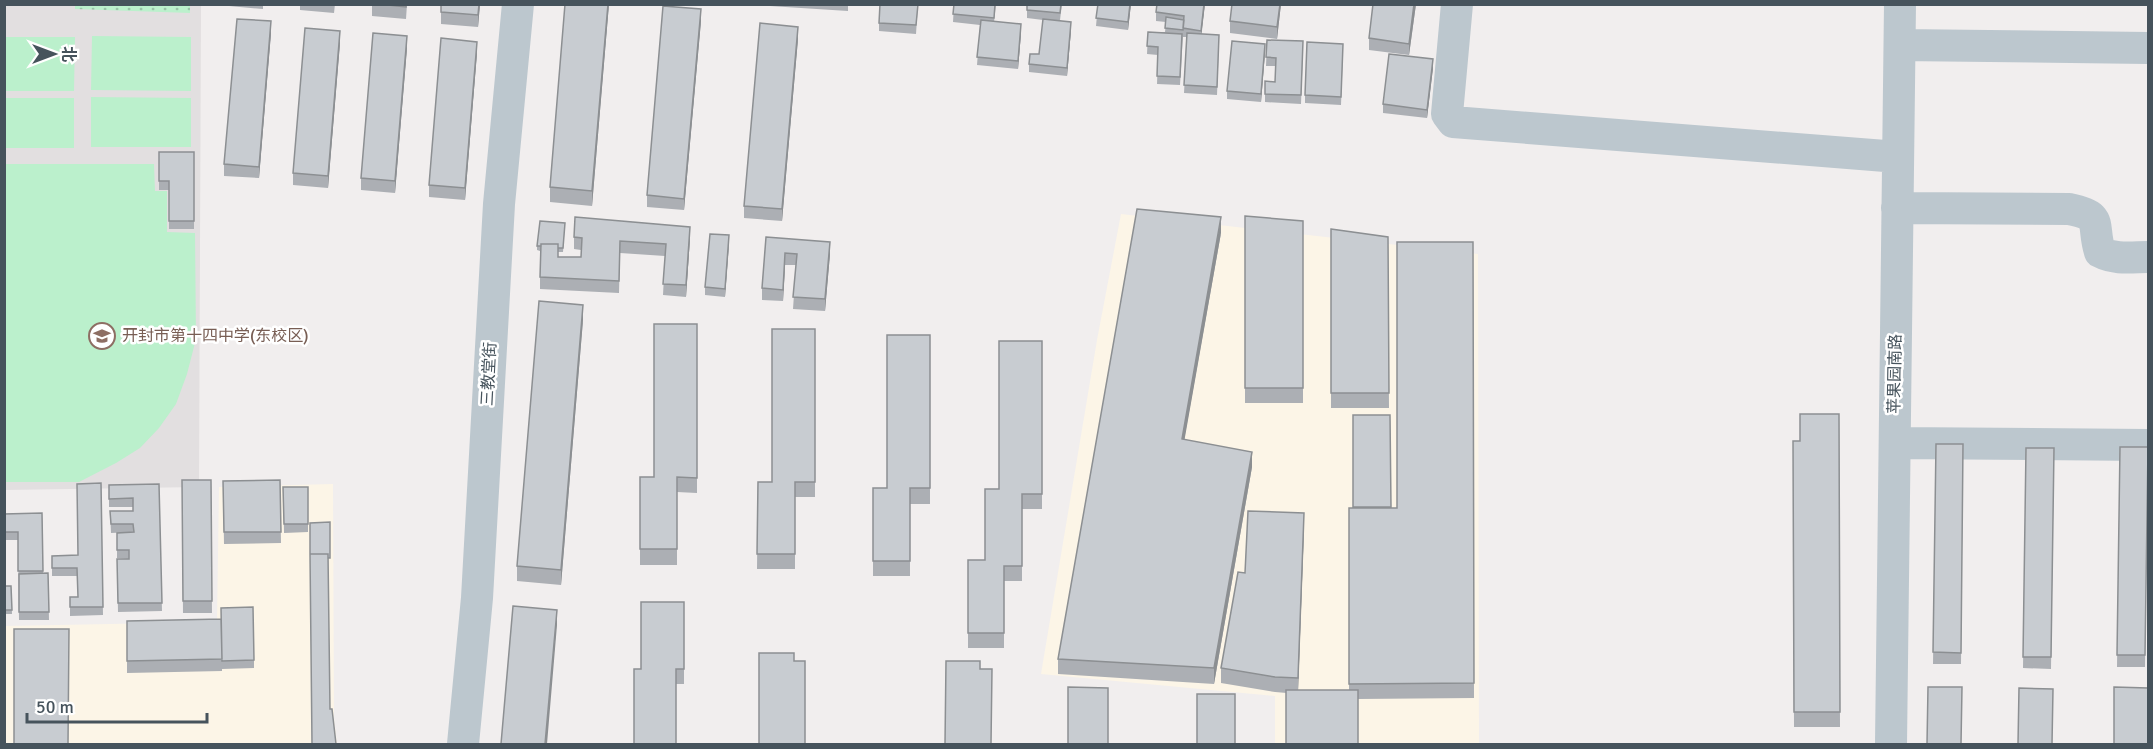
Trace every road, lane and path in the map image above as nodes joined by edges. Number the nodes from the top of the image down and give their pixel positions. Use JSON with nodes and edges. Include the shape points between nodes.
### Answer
{"nodes":[{"id":1,"x":518,"y":4,"type":"edge"},
{"id":2,"x":1456,"y":4,"type":"edge"},
{"id":3,"x":1900,"y":4,"type":"edge"},
{"id":4,"x":1900,"y":45,"type":"junction"},
{"id":5,"x":2148,"y":48,"type":"edge"},
{"id":6,"x":1898,"y":157,"type":"junction"},
{"id":7,"x":1897,"y":208,"type":"junction"},
{"id":8,"x":2148,"y":257,"type":"edge"},
{"id":9,"x":1895,"y":443,"type":"junction"},
{"id":10,"x":2148,"y":445,"type":"edge"},
{"id":11,"x":463,"y":744,"type":"edge"},
{"id":12,"x":1891,"y":744,"type":"edge"}],
"edges":[{"from":1,"to":11,"type":"street","name":"三教堂街","via":[[499,204],[477,598]]},
{"from":2,"to":6,"type":"street","via":[[1447,114],[1453,122]]},
{"from":3,"to":4,"type":"street","name":"苹果园南路"},
{"from":4,"to":5,"type":"street"},
{"from":4,"to":6,"type":"street","name":"苹果园南路"},
{"from":6,"to":7,"type":"street","name":"苹果园南路"},
{"from":7,"to":8,"type":"street","via":[[2086,212],[2096,222],[2100,252],[2108,256]]},
{"from":7,"to":9,"type":"street","name":"苹果园南路"},
{"from":9,"to":10,"type":"street"},
{"from":9,"to":12,"type":"street","name":"苹果园南路"}]}
